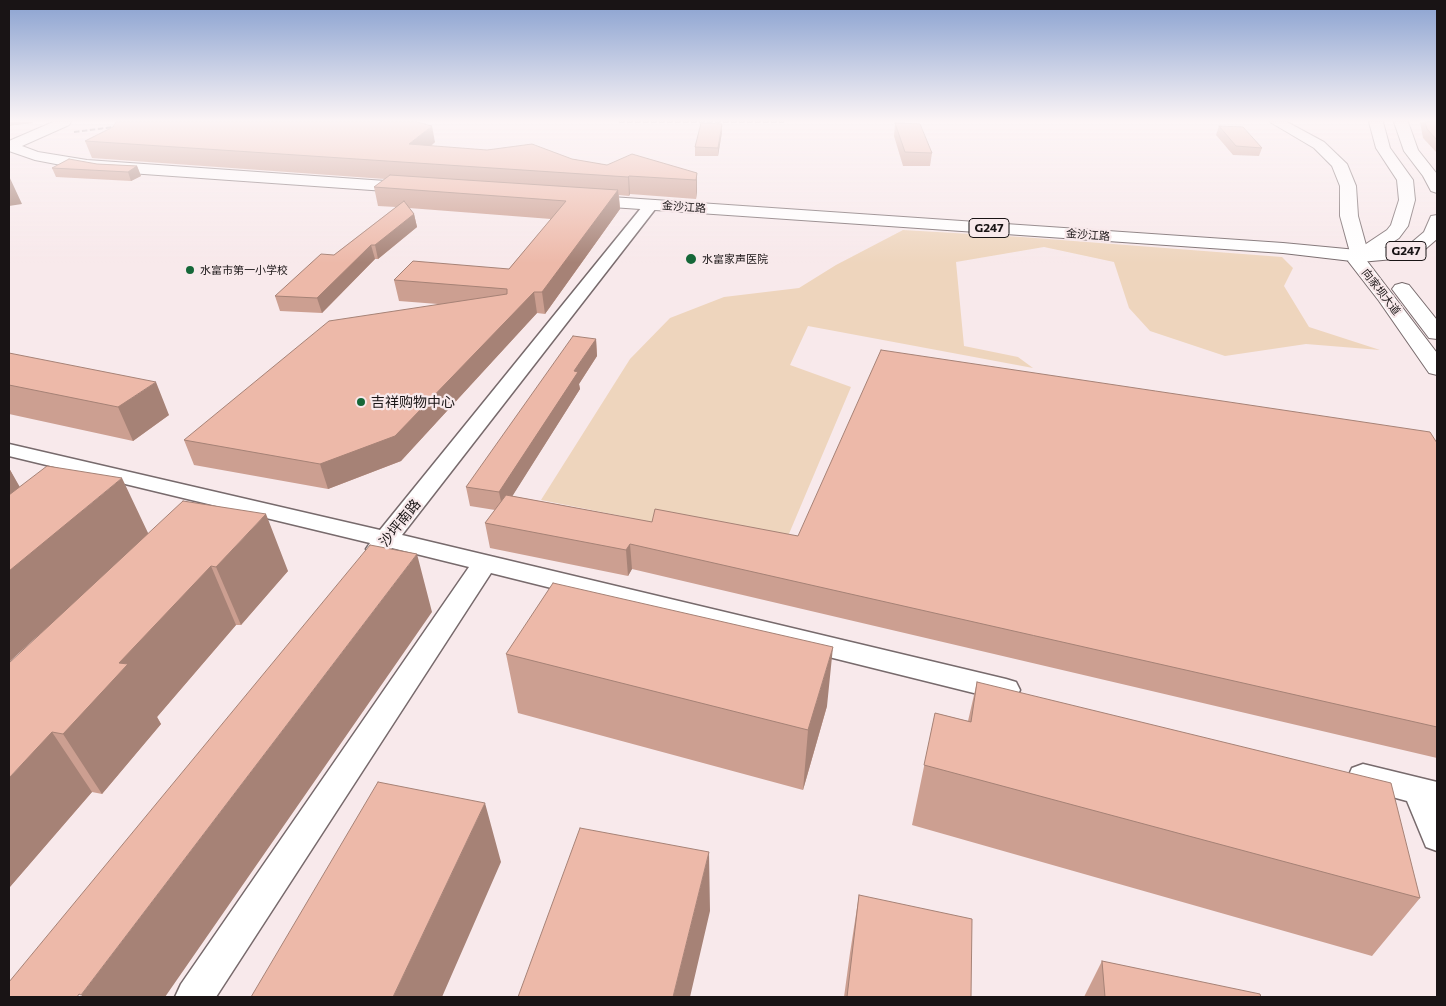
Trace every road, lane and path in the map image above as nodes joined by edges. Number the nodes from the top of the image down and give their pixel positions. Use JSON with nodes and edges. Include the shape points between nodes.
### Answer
{"nodes":[{"id":1,"x":141,"y":169,"type":"edge"},
{"id":2,"x":1341,"y":169,"type":"edge"},
{"id":3,"x":1397,"y":169,"type":"edge"},
{"id":4,"x":1425,"y":169,"type":"edge"},
{"id":5,"x":1437,"y":188,"type":"edge"},
{"id":6,"x":432,"y":190,"type":"edge"},
{"id":7,"x":562,"y":199,"type":"edge"},
{"id":8,"x":651,"y":205,"type":"junction"},
{"id":9,"x":1437,"y":220,"type":"edge"},
{"id":10,"x":1360,"y":256,"type":"junction"},
{"id":11,"x":1437,"y":333,"type":"edge"},
{"id":12,"x":1437,"y":368,"type":"edge"},
{"id":13,"x":9,"y":450,"type":"edge"},
{"id":14,"x":80,"y":467,"type":"junction"},
{"id":15,"x":57,"y":486,"type":"edge"},
{"id":16,"x":218,"y":500,"type":"junction"},
{"id":17,"x":196,"y":519,"type":"edge"},
{"id":18,"x":386,"y":540,"type":"junction"},
{"id":19,"x":485,"y":563,"type":"junction"},
{"id":20,"x":361,"y":570,"type":"edge"},
{"id":21,"x":1024,"y":695,"type":"edge"},
{"id":22,"x":1342,"y":772,"type":"edge"},
{"id":23,"x":1428,"y":793,"type":"edge"},
{"id":24,"x":1437,"y":837,"type":"edge"},
{"id":25,"x":194,"y":997,"type":"edge"}],
"edges":[{"from":1,"to":6,"type":"main road"},
{"from":2,"to":10,"type":"main road","via":[[1348,186],[1349,216]]},
{"from":3,"to":10,"type":"main road","number":"G247","via":[[1405,180],[1405,213],[1393,234]]},
{"from":4,"to":5,"type":"main road"},
{"from":7,"to":8,"type":"main road","name":"金沙江路","number":"G247"},
{"from":8,"to":10,"type":"main road","name":"金沙江路","number":"G247"},
{"from":8,"to":18,"type":"street","name":"沙坪南路"},
{"from":9,"to":10,"type":"main road","number":"G247","via":[[1432,234],[1417,247],[1394,254]]},
{"from":10,"to":11,"type":"main road","name":"向家坝大道","via":[[1390,273]]},
{"from":10,"to":12,"type":"main road","name":"向家坝大道","via":[[1357,261]]},
{"from":13,"to":14,"type":"street"},
{"from":14,"to":15,"type":"street"},
{"from":14,"to":16,"type":"street"},
{"from":16,"to":17,"type":"street"},
{"from":16,"to":18,"type":"street"},
{"from":18,"to":19,"type":"street"},
{"from":18,"to":20,"type":"street","name":"沙坪南路"},
{"from":19,"to":21,"type":"street"},
{"from":19,"to":25,"type":"street"},
{"from":22,"to":23,"type":"street"},
{"from":23,"to":24,"type":"street"}]}
